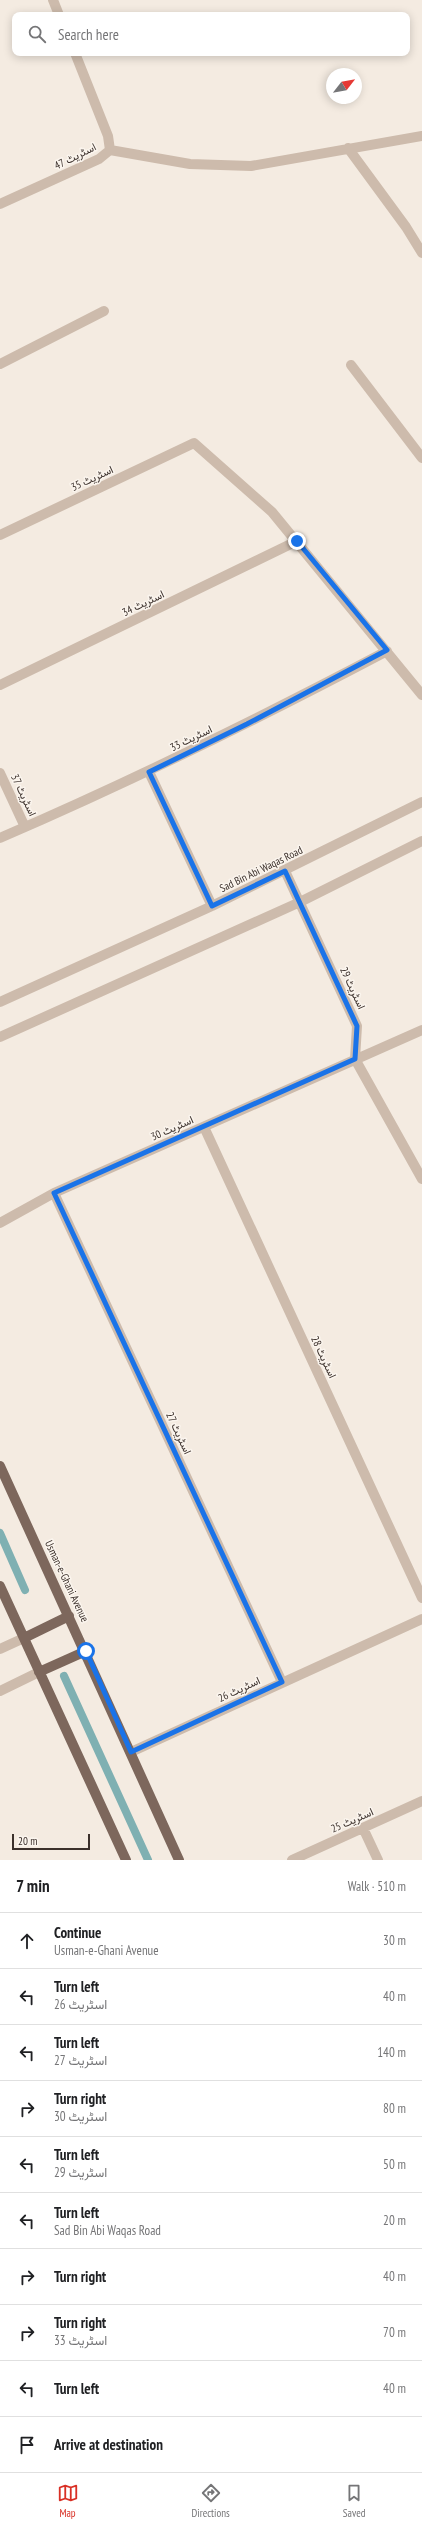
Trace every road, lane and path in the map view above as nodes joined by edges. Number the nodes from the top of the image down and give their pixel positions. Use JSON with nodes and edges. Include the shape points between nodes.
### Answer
{"nodes":[{"id":1,"x":53,"y":0,"type":"edge"},
{"id":2,"x":58,"y":12,"type":"edge"},
{"id":3,"x":76,"y":56,"type":"edge"},
{"id":4,"x":422,"y":136,"type":"edge"},
{"id":5,"x":348,"y":148,"type":"junction"},
{"id":6,"x":110,"y":150,"type":"junction"},
{"id":7,"x":0,"y":204,"type":"edge"},
{"id":8,"x":422,"y":253,"type":"edge"},
{"id":9,"x":104,"y":311,"type":"dead end"},
{"id":10,"x":0,"y":364,"type":"edge"},
{"id":11,"x":351,"y":365,"type":"dead end"},
{"id":12,"x":422,"y":458,"type":"edge"},
{"id":13,"x":0,"y":535,"type":"edge"},
{"id":14,"x":297,"y":541,"type":"junction"},
{"id":15,"x":387,"y":650,"type":"junction"},
{"id":16,"x":0,"y":685,"type":"edge"},
{"id":17,"x":422,"y":695,"type":"edge"},
{"id":18,"x":149,"y":772,"type":"junction"},
{"id":19,"x":0,"y":773,"type":"edge"},
{"id":20,"x":422,"y":802,"type":"edge"},
{"id":21,"x":25,"y":827,"type":"junction"},
{"id":22,"x":0,"y":838,"type":"edge"},
{"id":23,"x":422,"y":841,"type":"edge"},
{"id":24,"x":285,"y":871,"type":"junction"},
{"id":25,"x":300,"y":902,"type":"junction"},
{"id":26,"x":212,"y":906,"type":"junction"},
{"id":27,"x":0,"y":1002,"type":"edge"},
{"id":28,"x":422,"y":1030,"type":"edge"},
{"id":29,"x":0,"y":1037,"type":"edge"},
{"id":30,"x":355,"y":1059,"type":"junction"},
{"id":31,"x":204,"y":1127,"type":"junction"},
{"id":32,"x":422,"y":1179,"type":"edge"},
{"id":33,"x":54,"y":1193,"type":"junction"},
{"id":34,"x":0,"y":1223,"type":"edge"},
{"id":35,"x":0,"y":1466,"type":"edge"},
{"id":36,"x":0,"y":1586,"type":"edge"},
{"id":37,"x":422,"y":1598,"type":"edge"},
{"id":38,"x":69,"y":1616,"type":"junction"},
{"id":39,"x":422,"y":1619,"type":"edge"},
{"id":40,"x":24,"y":1638,"type":"junction"},
{"id":41,"x":0,"y":1649,"type":"edge"},
{"id":42,"x":86,"y":1651,"type":"junction"},
{"id":43,"x":39,"y":1672,"type":"junction"},
{"id":44,"x":282,"y":1682,"type":"junction"},
{"id":45,"x":0,"y":1690,"type":"edge"},
{"id":46,"x":131,"y":1752,"type":"junction"},
{"id":47,"x":422,"y":1801,"type":"edge"},
{"id":48,"x":363,"y":1828,"type":"junction"},
{"id":49,"x":126,"y":1860,"type":"edge"},
{"id":50,"x":179,"y":1860,"type":"edge"},
{"id":51,"x":292,"y":1860,"type":"edge"},
{"id":52,"x":378,"y":1860,"type":"edge"}],
"edges":[{"from":1,"to":2,"type":"street"},
{"from":3,"to":6,"type":"street","name":"اسٹریٹ 47","via":[[108,136]]},
{"from":4,"to":5,"type":"street"},
{"from":5,"to":6,"type":"street","via":[[251,166],[209,166]]},
{"from":5,"to":8,"type":"street"},
{"from":6,"to":7,"type":"street","name":"اسٹریٹ 47","via":[[99,159]]},
{"from":9,"to":10,"type":"street"},
{"from":11,"to":12,"type":"street"},
{"from":13,"to":14,"type":"street","name":"اسٹریٹ 35","via":[[194,443],[272,512]]},
{"from":14,"to":15,"type":"street"},
{"from":14,"to":16,"type":"street","name":"اسٹریٹ 34"},
{"from":15,"to":17,"type":"street"},
{"from":15,"to":18,"type":"street","name":"اسٹریٹ 33"},
{"from":18,"to":21,"type":"street","name":"اسٹریٹ 33"},
{"from":18,"to":26,"type":"street"},
{"from":19,"to":21,"type":"street","name":"اسٹریٹ 37"},
{"from":20,"to":24,"type":"street","name":"Sad Bin Abi Waqas Road"},
{"from":21,"to":22,"type":"street","name":"اسٹریٹ 33"},
{"from":23,"to":25,"type":"street"},
{"from":24,"to":25,"type":"street","name":"اسٹریٹ 29"},
{"from":24,"to":26,"type":"street","name":"Sad Bin Abi Waqas Road"},
{"from":25,"to":29,"type":"street"},
{"from":25,"to":30,"type":"street","name":"اسٹریٹ 29","via":[[357,1026]]},
{"from":26,"to":27,"type":"street","name":"Sad Bin Abi Waqas Road"},
{"from":28,"to":30,"type":"street","name":"اسٹریٹ 30"},
{"from":30,"to":31,"type":"street","name":"اسٹریٹ 30"},
{"from":30,"to":32,"type":"street"},
{"from":31,"to":33,"type":"street","name":"اسٹریٹ 30"},
{"from":31,"to":37,"type":"street","name":"اسٹریٹ 28"},
{"from":33,"to":34,"type":"street","name":"اسٹریٹ 30"},
{"from":33,"to":44,"type":"street","name":"اسٹریٹ 27"},
{"from":35,"to":38,"type":"main road","name":"Usman-e-Ghani Avenue"},
{"from":36,"to":40,"type":"main road"},
{"from":38,"to":40,"type":"main road"},
{"from":38,"to":42,"type":"main road","name":"Usman-e-Ghani Avenue"},
{"from":39,"to":44,"type":"street","name":"اسٹریٹ 26"},
{"from":40,"to":41,"type":"street"},
{"from":40,"to":43,"type":"main road"},
{"from":42,"to":43,"type":"main road"},
{"from":42,"to":46,"type":"main road","name":"Usman-e-Ghani Avenue"},
{"from":43,"to":45,"type":"street"},
{"from":43,"to":49,"type":"main road"},
{"from":44,"to":46,"type":"street","name":"اسٹریٹ 26"},
{"from":46,"to":50,"type":"main road","name":"Usman-e-Ghani Avenue"},
{"from":47,"to":48,"type":"street","name":"اسٹریٹ 25"},
{"from":48,"to":51,"type":"street","name":"اسٹریٹ 25"},
{"from":48,"to":52,"type":"street"}]}
